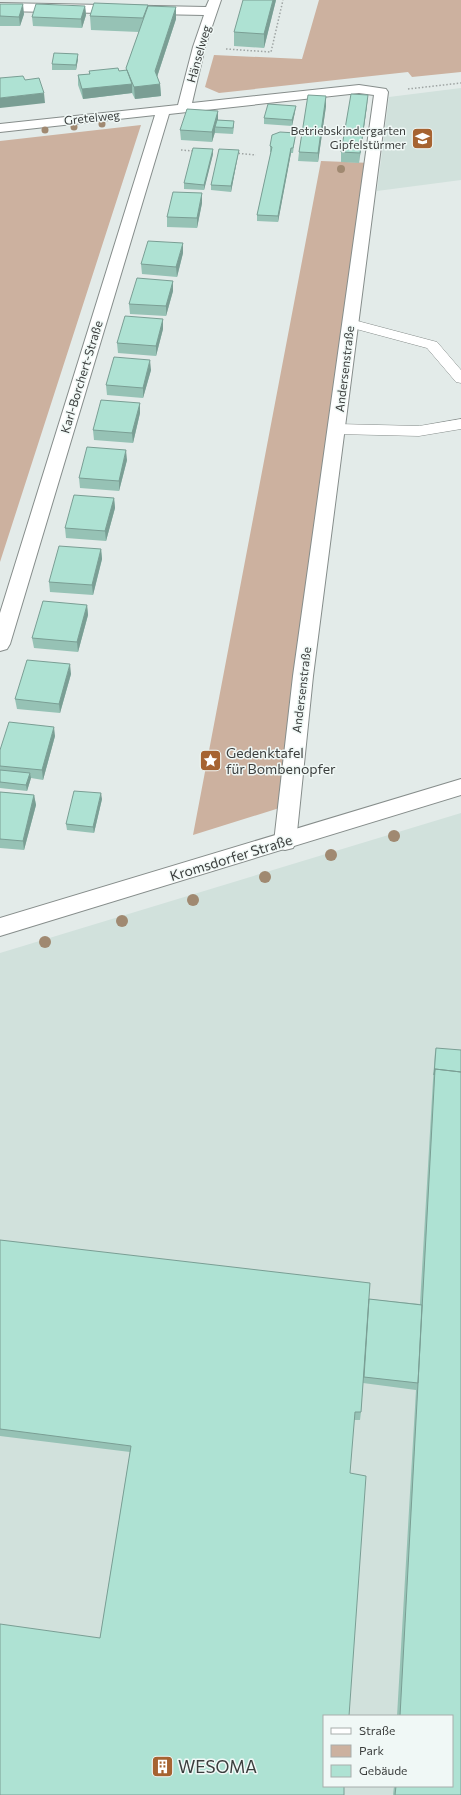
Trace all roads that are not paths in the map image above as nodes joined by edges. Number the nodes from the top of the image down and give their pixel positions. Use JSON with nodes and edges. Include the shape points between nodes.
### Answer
{"nodes":[{"id":1,"x":20,"y":4,"type":"edge"},
{"id":2,"x":214,"y":6,"type":"edge"},
{"id":3,"x":0,"y":7,"type":"edge"},
{"id":4,"x":184,"y":108,"type":"junction"},
{"id":5,"x":164,"y":110,"type":"junction"},
{"id":6,"x":0,"y":128,"type":"edge"},
{"id":7,"x":350,"y":323,"type":"junction"},
{"id":8,"x":461,"y":379,"type":"edge"},
{"id":9,"x":461,"y":424,"type":"edge"},
{"id":10,"x":337,"y":429,"type":"junction"},
{"id":11,"x":0,"y":644,"type":"edge"},
{"id":12,"x":461,"y":787,"type":"edge"},
{"id":13,"x":285,"y":842,"type":"junction"},
{"id":14,"x":0,"y":927,"type":"edge"}],
"edges":[{"from":1,"to":2,"type":"street"},
{"from":1,"to":3,"type":"street"},
{"from":2,"to":4,"type":"street","name":"Hänselweg","via":[[199,47]]},
{"from":4,"to":5,"type":"street","name":"Gretelweg"},
{"from":4,"to":7,"type":"street","name":"Andersenstraße","via":[[359,89],[381,92]]},
{"from":5,"to":6,"type":"street","name":"Gretelweg"},
{"from":5,"to":11,"type":"street","name":"Karl-Borchert-Straße"},
{"from":7,"to":8,"type":"lane","via":[[432,345]]},
{"from":7,"to":10,"type":"street","name":"Andersenstraße"},
{"from":9,"to":10,"type":"lane","via":[[419,431]]},
{"from":10,"to":13,"type":"street","name":"Andersenstraße","via":[[303,676]]},
{"from":12,"to":13,"type":"street","name":"Kromsdorfer Straße"},
{"from":13,"to":14,"type":"street","name":"Kromsdorfer Straße"}]}
